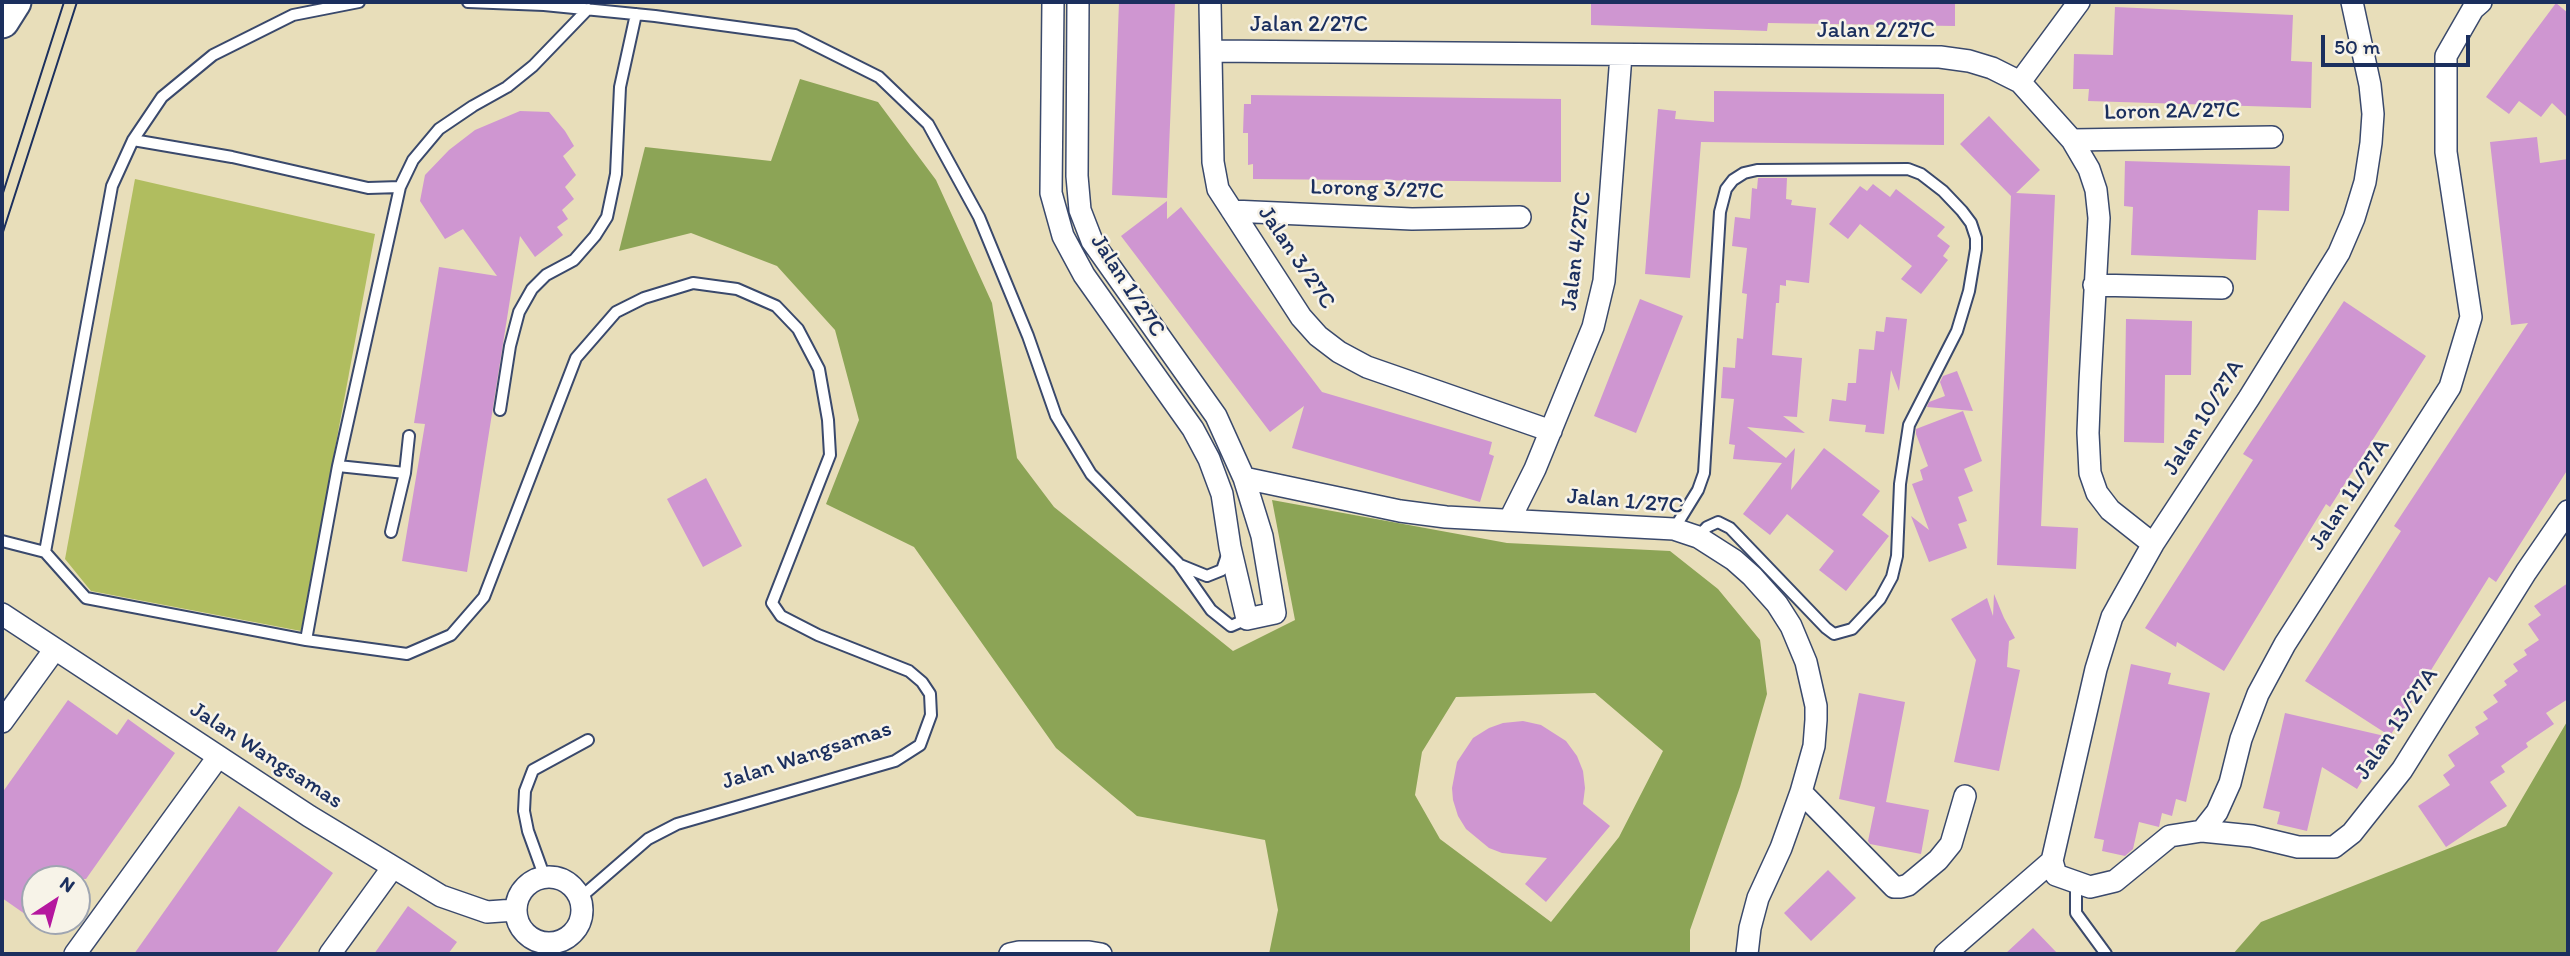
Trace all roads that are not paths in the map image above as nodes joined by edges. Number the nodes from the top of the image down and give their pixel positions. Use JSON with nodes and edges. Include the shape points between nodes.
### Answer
{"nodes":[{"id":1,"x":14,"y":2,"type":"edge"},
{"id":2,"x":359,"y":2,"type":"edge"},
{"id":3,"x":468,"y":2,"type":"edge"},
{"id":4,"x":1053,"y":2,"type":"edge"},
{"id":5,"x":1078,"y":2,"type":"edge"},
{"id":6,"x":2079,"y":2,"type":"edge"},
{"id":7,"x":2352,"y":2,"type":"edge"},
{"id":8,"x":2481,"y":2,"type":"edge"},
{"id":9,"x":1210,"y":3,"type":"edge"},
{"id":10,"x":588,"y":9,"type":"junction"},
{"id":11,"x":636,"y":14,"type":"junction"},
{"id":12,"x":2,"y":21,"type":"edge"},
{"id":13,"x":1212,"y":51,"type":"junction"},
{"id":14,"x":1621,"y":55,"type":"junction"},
{"id":15,"x":2020,"y":82,"type":"junction"},
{"id":16,"x":2272,"y":138,"type":"dead end"},
{"id":17,"x":133,"y":140,"type":"junction"},
{"id":18,"x":2072,"y":140,"type":"junction"},
{"id":19,"x":400,"y":187,"type":"junction"},
{"id":20,"x":1233,"y":211,"type":"junction"},
{"id":21,"x":1520,"y":217,"type":"dead end"},
{"id":22,"x":2094,"y":285,"type":"junction"},
{"id":23,"x":2221,"y":288,"type":"dead end"},
{"id":24,"x":500,"y":410,"type":"dead end"},
{"id":25,"x":1552,"y":430,"type":"junction"},
{"id":26,"x":409,"y":436,"type":"dead end"},
{"id":27,"x":338,"y":466,"type":"junction"},
{"id":28,"x":405,"y":473,"type":"junction"},
{"id":29,"x":1244,"y":478,"type":"junction"},
{"id":30,"x":2568,"y":511,"type":"edge"},
{"id":31,"x":1510,"y":519,"type":"junction"},
{"id":32,"x":1674,"y":529,"type":"junction"},
{"id":33,"x":391,"y":532,"type":"dead end"},
{"id":34,"x":1698,"y":537,"type":"junction"},
{"id":35,"x":2,"y":541,"type":"edge"},
{"id":36,"x":2153,"y":544,"type":"junction"},
{"id":37,"x":1230,"y":547,"type":"junction"},
{"id":38,"x":45,"y":552,"type":"junction"},
{"id":39,"x":1178,"y":564,"type":"junction"},
{"id":40,"x":2,"y":614,"type":"edge"},
{"id":41,"x":1247,"y":619,"type":"junction"},
{"id":42,"x":306,"y":640,"type":"junction"},
{"id":43,"x":55,"y":649,"type":"junction"},
{"id":44,"x":2,"y":722,"type":"edge"},
{"id":45,"x":588,"y":740,"type":"dead end"},
{"id":46,"x":218,"y":757,"type":"junction"},
{"id":47,"x":1801,"y":792,"type":"junction"},
{"id":48,"x":1965,"y":796,"type":"dead end"},
{"id":49,"x":2202,"y":831,"type":"junction"},
{"id":50,"x":2052,"y":862,"type":"junction"},
{"id":51,"x":393,"y":867,"type":"junction"},
{"id":52,"x":545,"y":878,"type":"junction"},
{"id":53,"x":2076,"y":882,"type":"junction"},
{"id":54,"x":581,"y":897,"type":"junction"},
{"id":55,"x":515,"y":911,"type":"junction"},
{"id":56,"x":542,"y":948,"type":"edge"},
{"id":57,"x":75,"y":954,"type":"edge"},
{"id":58,"x":330,"y":954,"type":"edge"},
{"id":59,"x":1010,"y":954,"type":"edge"},
{"id":60,"x":1101,"y":954,"type":"edge"},
{"id":61,"x":1747,"y":954,"type":"edge"},
{"id":62,"x":1945,"y":954,"type":"edge"},
{"id":63,"x":2106,"y":954,"type":"edge"}],
"edges":[{"from":1,"to":12,"type":"main road"},
{"from":2,"to":17,"type":"lane","via":[[293,15],[213,55],[162,97]]},
{"from":3,"to":10,"type":"lane"},
{"from":4,"to":37,"type":"street","name":"Jalan 1/27C","via":[[1051,193],[1063,236],[1084,275],[1194,429],[1222,494]]},
{"from":5,"to":29,"type":"street","name":"Jalan 1/27C","via":[[1080,210],[1092,242],[1216,416]]},
{"from":6,"to":15,"type":"street"},
{"from":7,"to":36,"type":"street","name":"Jalan 10/27A","via":[[2371,85],[2372,114],[2365,182],[2354,218],[2339,253]]},
{"from":8,"to":49,"type":"street","name":"Jalan 11/27A","via":[[2446,55],[2446,152],[2470,317],[2450,387],[2285,644],[2258,694],[2230,783]]},
{"from":9,"to":13,"type":"street","name":"Jalan 3/27C"},
{"from":10,"to":11,"type":"lane"},
{"from":10,"to":19,"type":"lane","via":[[507,87],[439,129],[413,160]]},
{"from":11,"to":24,"type":"lane","via":[[620,87],[616,174],[607,216],[574,260],[546,275],[525,301],[510,346]]},
{"from":11,"to":39,"type":"lane","via":[[795,35],[879,77],[928,124],[979,217],[1056,416],[1091,474]]},
{"from":13,"to":14,"type":"street","name":"Jalan 2/27C"},
{"from":13,"to":20,"type":"street","name":"Jalan 3/27C","via":[[1213,162],[1218,188]]},
{"from":14,"to":15,"type":"street","name":"Jalan 2/27C","via":[[1940,57],[1992,68]]},
{"from":14,"to":25,"type":"street","name":"Jalan 4/27C","via":[[1604,282],[1593,327]]},
{"from":15,"to":18,"type":"street","name":"Jalan 2/27C"},
{"from":16,"to":18,"type":"street","name":"Loron 2A/27C"},
{"from":17,"to":19,"type":"lane","via":[[368,188]]},
{"from":17,"to":38,"type":"lane","via":[[112,186]]},
{"from":18,"to":22,"type":"street","name":"Jalan 2/27C","via":[[2096,190],[2099,218]]},
{"from":19,"to":27,"type":"lane"},
{"from":20,"to":21,"type":"street","name":"Lorong 3/27C","via":[[1412,219]]},
{"from":20,"to":25,"type":"street","name":"Jalan 3/27C","via":[[1301,317],[1339,352],[1367,367]]},
{"from":22,"to":23,"type":"street"},
{"from":22,"to":36,"type":"street","name":"Jalan 2/27C","via":[[2090,473],[2110,510]]},
{"from":25,"to":31,"type":"street","name":"Jalan 4/27C"},
{"from":26,"to":28,"type":"lane"},
{"from":27,"to":28,"type":"lane"},
{"from":27,"to":42,"type":"lane"},
{"from":28,"to":33,"type":"lane"},
{"from":29,"to":31,"type":"street","name":"Jalan 1/27C","via":[[1400,510]]},
{"from":29,"to":41,"type":"street","name":"Jalan 1/27C","via":[[1262,536],[1275,613]]},
{"from":30,"to":49,"type":"street","name":"Jalan 13/27A","via":[[2402,770],[2352,833],[2334,847],[2298,847]]},
{"from":31,"to":32,"type":"street","name":"Jalan 1/27C"},
{"from":32,"to":34,"type":"street","name":"Jalan 1/27C"},
{"from":32,"to":34,"type":"lane","via":[[1704,473],[1720,212],[1726,189],[1744,173],[1756,170],[1908,169],[1921,174],[1962,211],[1976,249],[1957,331],[1909,425],[1899,484],[1897,556],[1880,598],[1852,629],[1834,634],[1730,528],[1718,522]]},
{"from":34,"to":47,"type":"street","name":"Jalan 1/27C","via":[[1734,560],[1777,604],[1806,662],[1816,720]]},
{"from":35,"to":38,"type":"lane"},
{"from":36,"to":50,"type":"street","name":"Jalan 10/27A","via":[[2103,640]]},
{"from":37,"to":39,"type":"lane","via":[[1222,570],[1207,576]]},
{"from":37,"to":41,"type":"street","name":"Jalan 1/27C"},
{"from":38,"to":42,"type":"lane","via":[[86,598]]},
{"from":39,"to":41,"type":"lane","via":[[1211,610],[1231,626]]},
{"from":40,"to":43,"type":"street","name":"Jalan Wangsamas"},
{"from":42,"to":54,"type":"lane","name":"Jalan Wangsamas","via":[[407,654],[451,635],[484,597],[576,358],[616,312],[693,283],[737,289],[776,306],[798,329],[819,369],[830,455],[772,603],[781,616],[818,635],[909,671],[930,694],[932,715],[920,745],[895,761],[677,824],[648,839]]},
{"from":43,"to":44,"type":"street"},
{"from":43,"to":46,"type":"street","name":"Jalan Wangsamas"},
{"from":45,"to":52,"type":"lane","via":[[533,770],[525,791],[528,831]]},
{"from":46,"to":51,"type":"street","name":"Jalan Wangsamas"},
{"from":46,"to":57,"type":"street"},
{"from":47,"to":48,"type":"street","via":[[1894,887],[1908,885],[1951,844]]},
{"from":47,"to":61,"type":"street","name":"Jalan 1/27C","via":[[1758,898]]},
{"from":49,"to":53,"type":"street","via":[[2170,836],[2115,881],[2090,887]]},
{"from":50,"to":53,"type":"street","via":[[2056,875]]},
{"from":50,"to":62,"type":"street"},
{"from":51,"to":55,"type":"street","name":"Jalan Wangsamas","via":[[460,903],[487,912]]},
{"from":51,"to":58,"type":"street"},
{"from":52,"to":54,"type":"street","via":[[555,877],[571,885]]},
{"from":52,"to":55,"type":"street","via":[[520,892]]},
{"from":53,"to":63,"type":"lane","via":[[2076,913]]},
{"from":54,"to":56,"type":"street","via":[[578,926],[570,936]]},
{"from":55,"to":56,"type":"street","via":[[524,932]]},
{"from":59,"to":60,"type":"street"}]}
